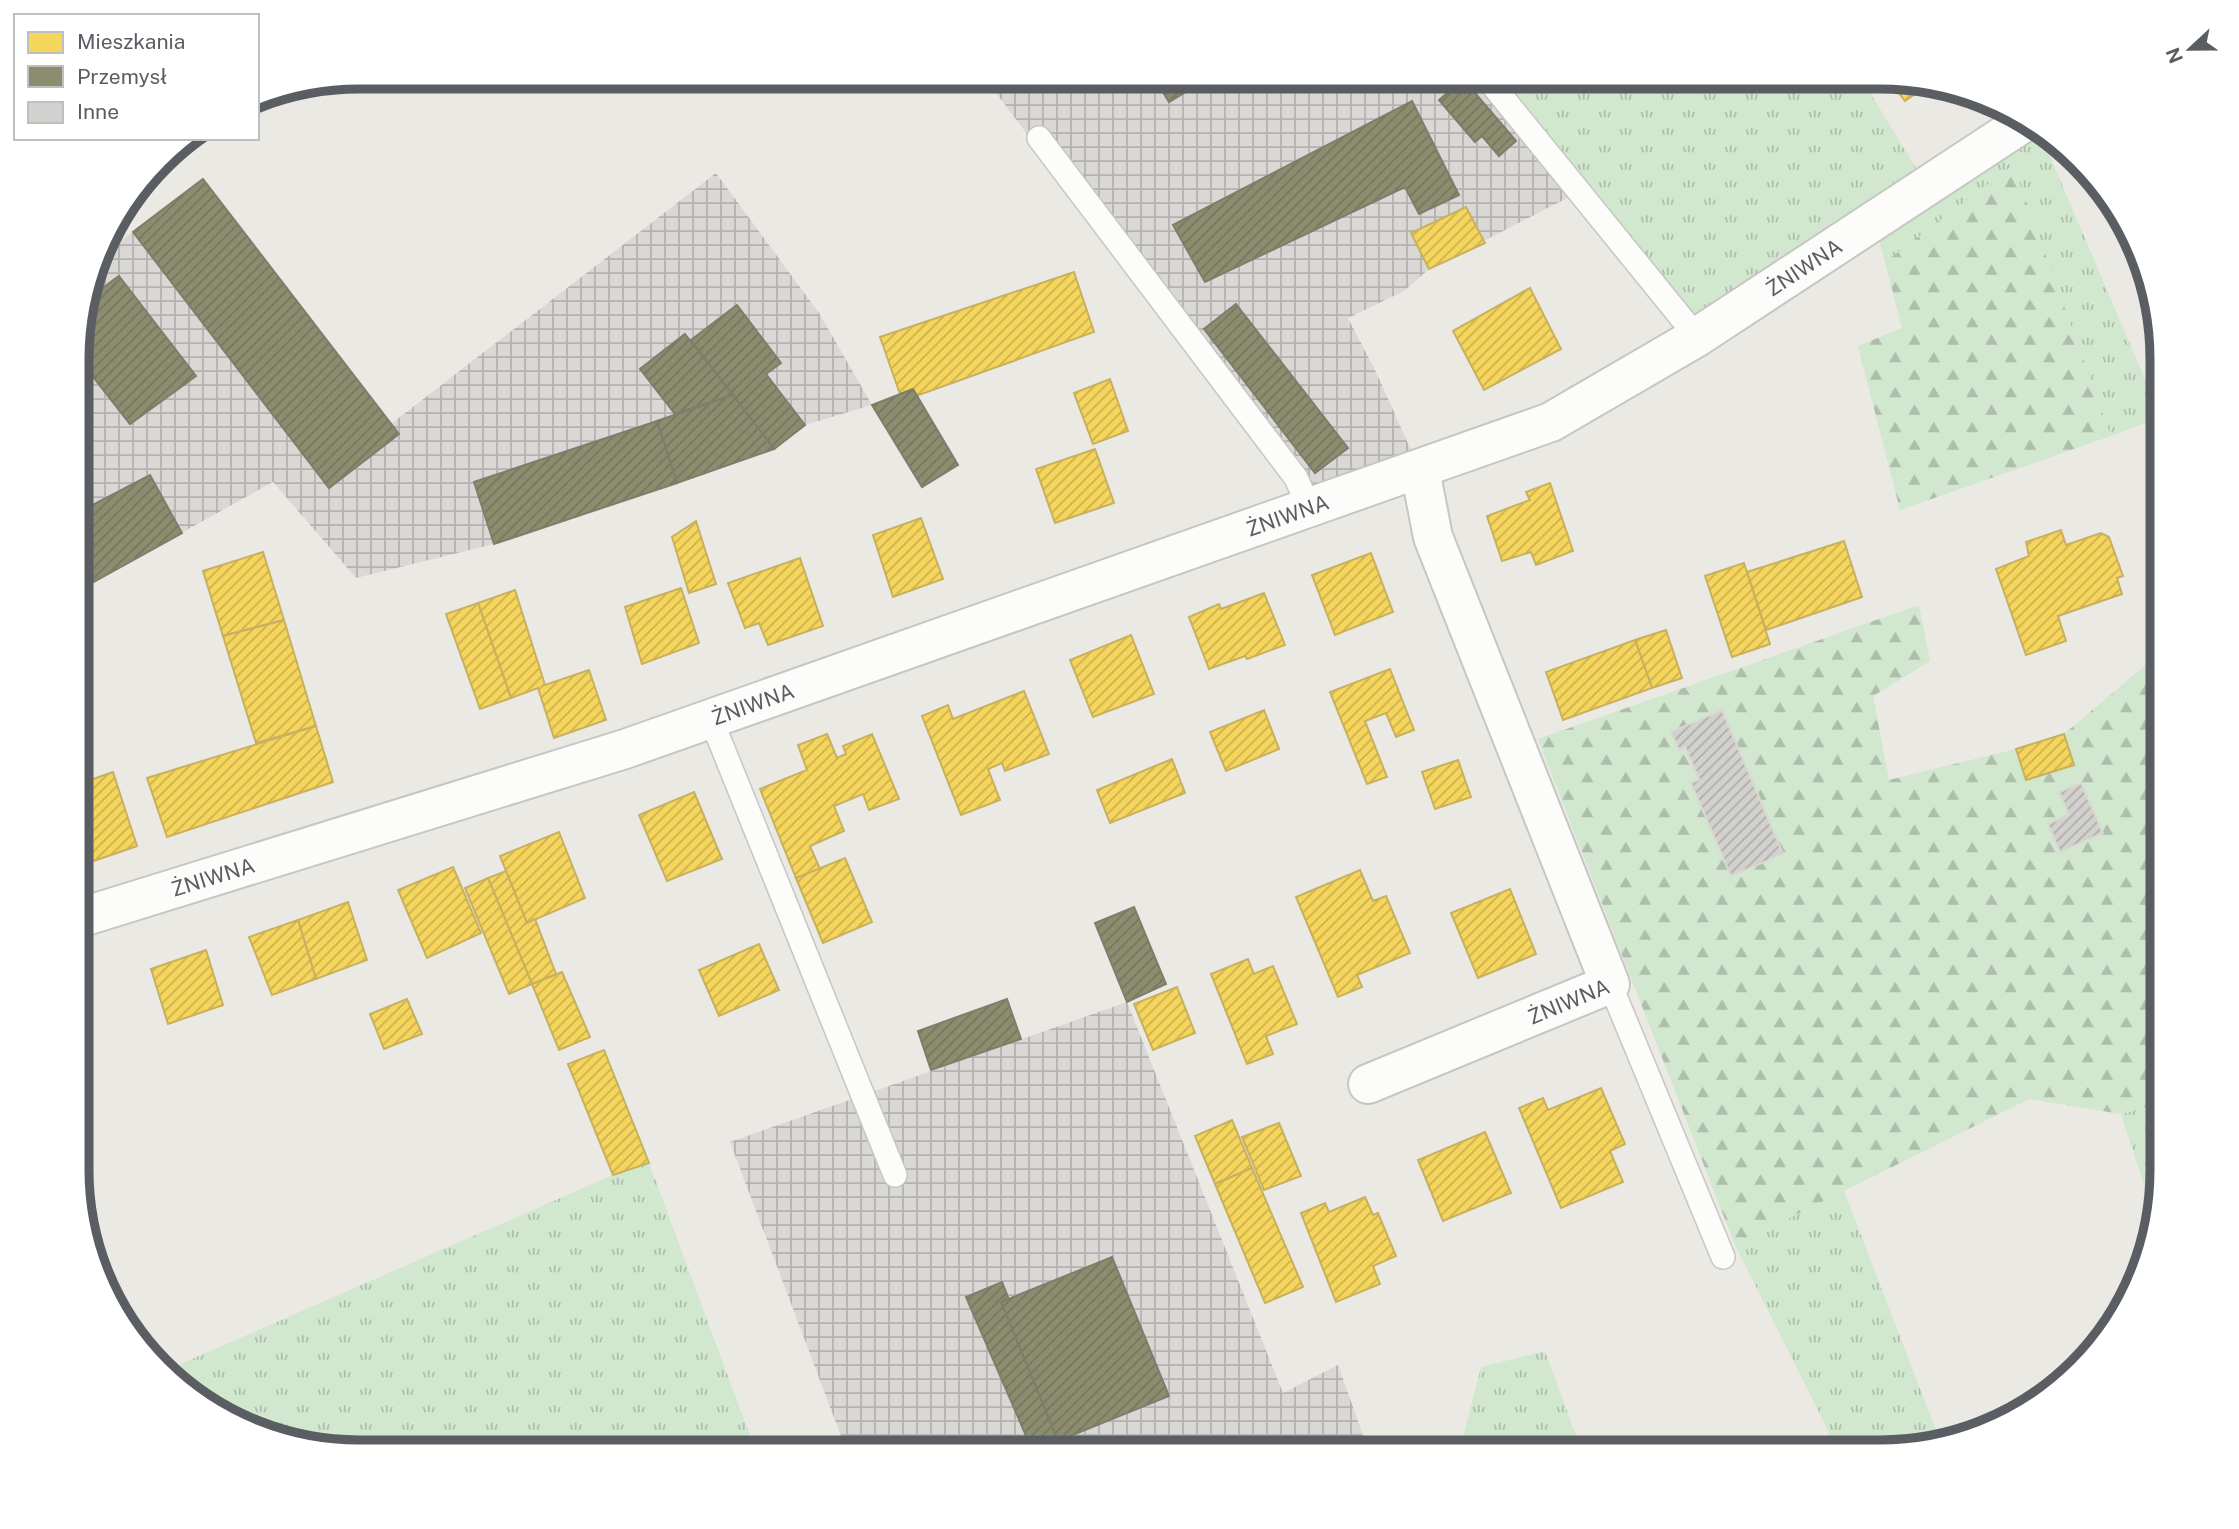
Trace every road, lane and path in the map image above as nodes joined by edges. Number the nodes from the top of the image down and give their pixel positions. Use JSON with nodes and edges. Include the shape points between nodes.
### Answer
{"nodes":[{"id":1,"x":1496,"y":89,"type":"edge"},
{"id":2,"x":2017,"y":127,"type":"edge"},
{"id":3,"x":1038,"y":138,"type":"dead end"},
{"id":4,"x":1697,"y":337,"type":"junction"},
{"id":5,"x":1420,"y":470,"type":"junction"},
{"id":6,"x":1310,"y":509,"type":"junction"},
{"id":7,"x":711,"y":719,"type":"junction"},
{"id":8,"x":89,"y":915,"type":"edge"},
{"id":9,"x":1611,"y":984,"type":"junction"},
{"id":10,"x":1368,"y":1084,"type":"dead end"},
{"id":11,"x":895,"y":1175,"type":"dead end"},
{"id":12,"x":1723,"y":1257,"type":"dead end"}],
"edges":[{"from":1,"to":4,"type":"lane"},
{"from":2,"to":4,"type":"street","name":"ŻNIWNA"},
{"from":3,"to":6,"type":"lane","via":[[1296,478]]},
{"from":4,"to":5,"type":"street","name":"ŻNIWNA","via":[[1551,422]]},
{"from":5,"to":6,"type":"street","name":"ŻNIWNA"},
{"from":5,"to":9,"type":"street","name":"ŻNIWNA","via":[[1433,537]]},
{"from":6,"to":7,"type":"street","name":"ŻNIWNA"},
{"from":7,"to":8,"type":"street","name":"ŻNIWNA"},
{"from":7,"to":11,"type":"lane"},
{"from":9,"to":10,"type":"street","name":"ŻNIWNA"},
{"from":9,"to":12,"type":"lane"}]}
